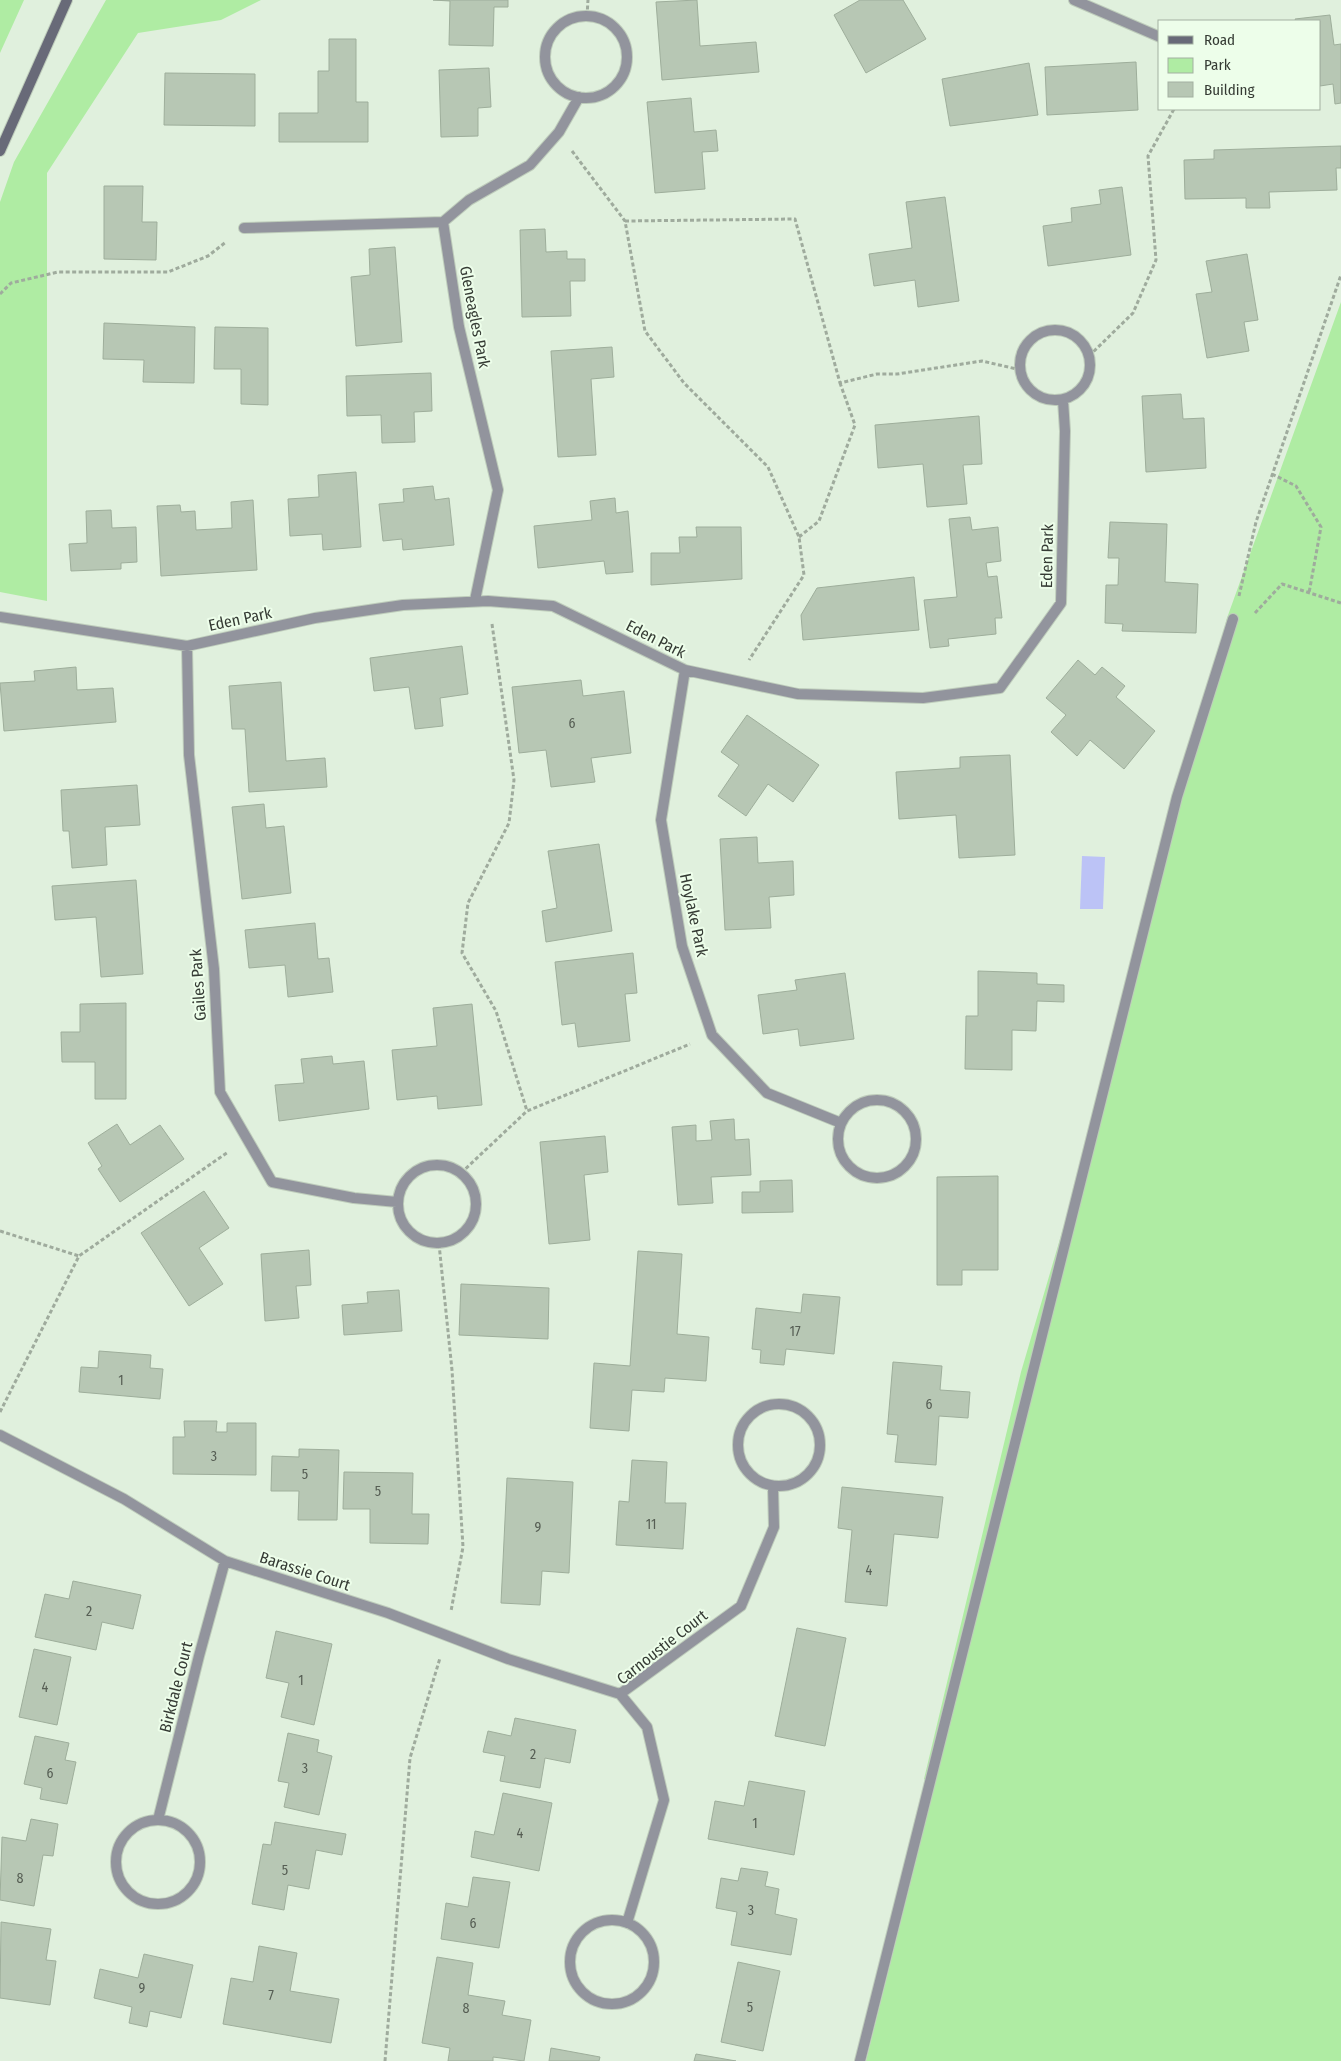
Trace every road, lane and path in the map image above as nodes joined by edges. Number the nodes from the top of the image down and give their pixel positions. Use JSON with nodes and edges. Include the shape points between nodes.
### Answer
{"nodes":[{"id":1,"x":67,"y":0,"type":"edge"},
{"id":2,"x":588,"y":0,"type":"edge"},
{"id":3,"x":1074,"y":0,"type":"edge"},
{"id":4,"x":587,"y":16,"type":"junction"},
{"id":5,"x":1158,"y":36,"type":"edge"},
{"id":6,"x":579,"y":97,"type":"junction"},
{"id":7,"x":1173,"y":110,"type":"edge"},
{"id":8,"x":558,"y":132,"type":"junction"},
{"id":9,"x":0,"y":151,"type":"edge"},
{"id":10,"x":625,"y":221,"type":"junction"},
{"id":11,"x":443,"y":222,"type":"junction"},
{"id":12,"x":244,"y":228,"type":"joint"},
{"id":13,"x":1341,"y":275,"type":"edge"},
{"id":14,"x":0,"y":294,"type":"edge"},
{"id":15,"x":1089,"y":356,"type":"junction"},
{"id":16,"x":1021,"y":370,"type":"junction"},
{"id":17,"x":840,"y":383,"type":"junction"},
{"id":18,"x":1063,"y":400,"type":"junction"},
{"id":19,"x":1272,"y":474,"type":"junction"},
{"id":20,"x":799,"y":537,"type":"junction"},
{"id":21,"x":1309,"y":593,"type":"junction"},
{"id":22,"x":475,"y":600,"type":"junction"},
{"id":23,"x":488,"y":601,"type":"junction"},
{"id":24,"x":1341,"y":603,"type":"edge"},
{"id":25,"x":0,"y":616,"type":"edge"},
{"id":26,"x":1233,"y":619,"type":"joint"},
{"id":27,"x":1227,"y":639,"type":"junction"},
{"id":28,"x":187,"y":646,"type":"junction"},
{"id":29,"x":685,"y":670,"type":"junction"},
{"id":30,"x":736,"y":680,"type":"junction"},
{"id":31,"x":712,"y":1034,"type":"junction"},
{"id":32,"x":527,"y":1111,"type":"junction"},
{"id":33,"x":841,"y":1124,"type":"junction"},
{"id":34,"x":247,"y":1139,"type":"junction"},
{"id":35,"x":461,"y":1173,"type":"junction"},
{"id":36,"x":397,"y":1202,"type":"junction"},
{"id":37,"x":0,"y":1230,"type":"edge"},
{"id":38,"x":439,"y":1244,"type":"junction"},
{"id":39,"x":79,"y":1256,"type":"junction"},
{"id":40,"x":0,"y":1412,"type":"edge"},
{"id":41,"x":0,"y":1435,"type":"edge"},
{"id":42,"x":773,"y":1486,"type":"junction"},
{"id":43,"x":225,"y":1561,"type":"junction"},
{"id":44,"x":447,"y":1635,"type":"junction"},
{"id":45,"x":620,"y":1694,"type":"junction"},
{"id":46,"x":158,"y":1820,"type":"junction"},
{"id":47,"x":627,"y":1923,"type":"junction"},
{"id":48,"x":385,"y":2061,"type":"edge"},
{"id":49,"x":860,"y":2061,"type":"edge"}],
"edges":[{"from":1,"to":9,"type":"street"},
{"from":2,"to":4,"type":"path"},
{"from":3,"to":5,"type":"street"},
{"from":4,"to":6,"type":"street","via":[[561,24],[552,34],[545,60],[548,73],[556,84],[566,93]]},
{"from":4,"to":6,"type":"street","via":[[612,24],[621,34],[627,61],[624,74],[616,85],[592,98]]},
{"from":6,"to":8,"type":"street"},
{"from":7,"to":15,"type":"path","via":[[1148,156],[1156,260],[1133,313]]},
{"from":8,"to":10,"type":"path"},
{"from":8,"to":11,"type":"street","via":[[530,165],[470,200]]},
{"from":10,"to":17,"type":"path","via":[[795,220]]},
{"from":10,"to":20,"type":"path","via":[[645,331],[684,383],[768,467]]},
{"from":11,"to":12,"type":"street"},
{"from":11,"to":22,"type":"street","name":"Gleneagles Park","via":[[459,326],[498,490]]},
{"from":12,"to":14,"type":"path","via":[[208,256],[168,272],[58,272],[11,283]]},
{"from":13,"to":19,"type":"path"},
{"from":15,"to":16,"type":"street","via":[[1085,346],[1069,333],[1048,331],[1030,341],[1020,360]]},
{"from":15,"to":18,"type":"street","via":[[1088,378],[1083,388]]},
{"from":16,"to":17,"type":"path","via":[[982,361],[898,374],[877,374]]},
{"from":16,"to":18,"type":"street","via":[[1024,381],[1036,394]]},
{"from":17,"to":20,"type":"path","via":[[855,425],[819,521]]},
{"from":18,"to":30,"type":"street","name":"Eden Park","via":[[1062,603],[1000,688],[924,698],[798,694]]},
{"from":19,"to":21,"type":"path","via":[[1296,486],[1321,527]]},
{"from":19,"to":26,"type":"path","via":[[1256,522]]},
{"from":20,"to":30,"type":"path","via":[[804,575]]},
{"from":21,"to":24,"type":"path"},
{"from":21,"to":27,"type":"path","via":[[1282,584]]},
{"from":22,"to":23,"type":"street","name":"Eden Park"},
{"from":22,"to":28,"type":"street","name":"Eden Park","via":[[403,605],[315,618]]},
{"from":23,"to":29,"type":"street","name":"Eden Park","via":[[553,606]]},
{"from":23,"to":32,"type":"path","via":[[514,780],[509,823],[468,903],[462,953],[496,1011]]},
{"from":25,"to":28,"type":"street","name":"Eden Park"},
{"from":26,"to":27,"type":"street"},
{"from":27,"to":49,"type":"street","via":[[1177,797]]},
{"from":28,"to":34,"type":"street","name":"Gailes Park","via":[[190,755],[214,969],[220,1092]]},
{"from":29,"to":30,"type":"street","name":"Eden Park"},
{"from":29,"to":31,"type":"street","name":"Hoylake Park","via":[[660,820],[682,946]]},
{"from":31,"to":32,"type":"path"},
{"from":31,"to":33,"type":"street","name":"Hoylake Park","via":[[767,1093]]},
{"from":32,"to":35,"type":"path"},
{"from":33,"to":33,"type":"street","via":[[859,1104],[884,1100],[907,1113],[916,1137],[915,1150],[900,1170],[883,1177],[864,1175],[853,1169],[842,1154],[838,1136]]},
{"from":34,"to":36,"type":"street","name":"Gailes Park","via":[[272,1182],[354,1198]]},
{"from":34,"to":39,"type":"path"},
{"from":35,"to":36,"type":"street","via":[[450,1167],[426,1166],[415,1171],[400,1190]]},
{"from":35,"to":38,"type":"street","via":[[474,1192],[474,1216],[461,1235]]},
{"from":36,"to":38,"type":"street","via":[[399,1216],[414,1236]]},
{"from":37,"to":39,"type":"path"},
{"from":38,"to":44,"type":"path","via":[[452,1370],[463,1547]]},
{"from":39,"to":40,"type":"path"},
{"from":41,"to":43,"type":"street","name":"Barassie Court","via":[[124,1499]]},
{"from":42,"to":42,"type":"street","via":[[749,1472],[738,1447],[746,1420],[769,1405],[783,1404],[807,1414],[820,1437],[820,1450],[809,1474],[798,1482]]},
{"from":42,"to":45,"type":"street","name":"Carnoustie Court","via":[[774,1527],[741,1606]]},
{"from":43,"to":44,"type":"street","name":"Barassie Court"},
{"from":43,"to":46,"type":"street","name":"Birkdale Court"},
{"from":44,"to":45,"type":"street","name":"Barassie Court","via":[[508,1659]]},
{"from":44,"to":48,"type":"path","via":[[410,1758]]},
{"from":45,"to":47,"type":"street","name":"Carnoustie Court","via":[[647,1727],[664,1800]]},
{"from":46,"to":46,"type":"street","via":[[185,1830],[199,1856],[194,1884],[184,1895],[158,1905],[143,1902],[123,1886],[115,1861],[124,1837],[134,1828]]},
{"from":47,"to":47,"type":"street","via":[[600,1922],[578,1937],[569,1962],[578,1988],[588,1998],[614,2005],[628,2002],[649,1983],[654,1969],[649,1941]]}]}
